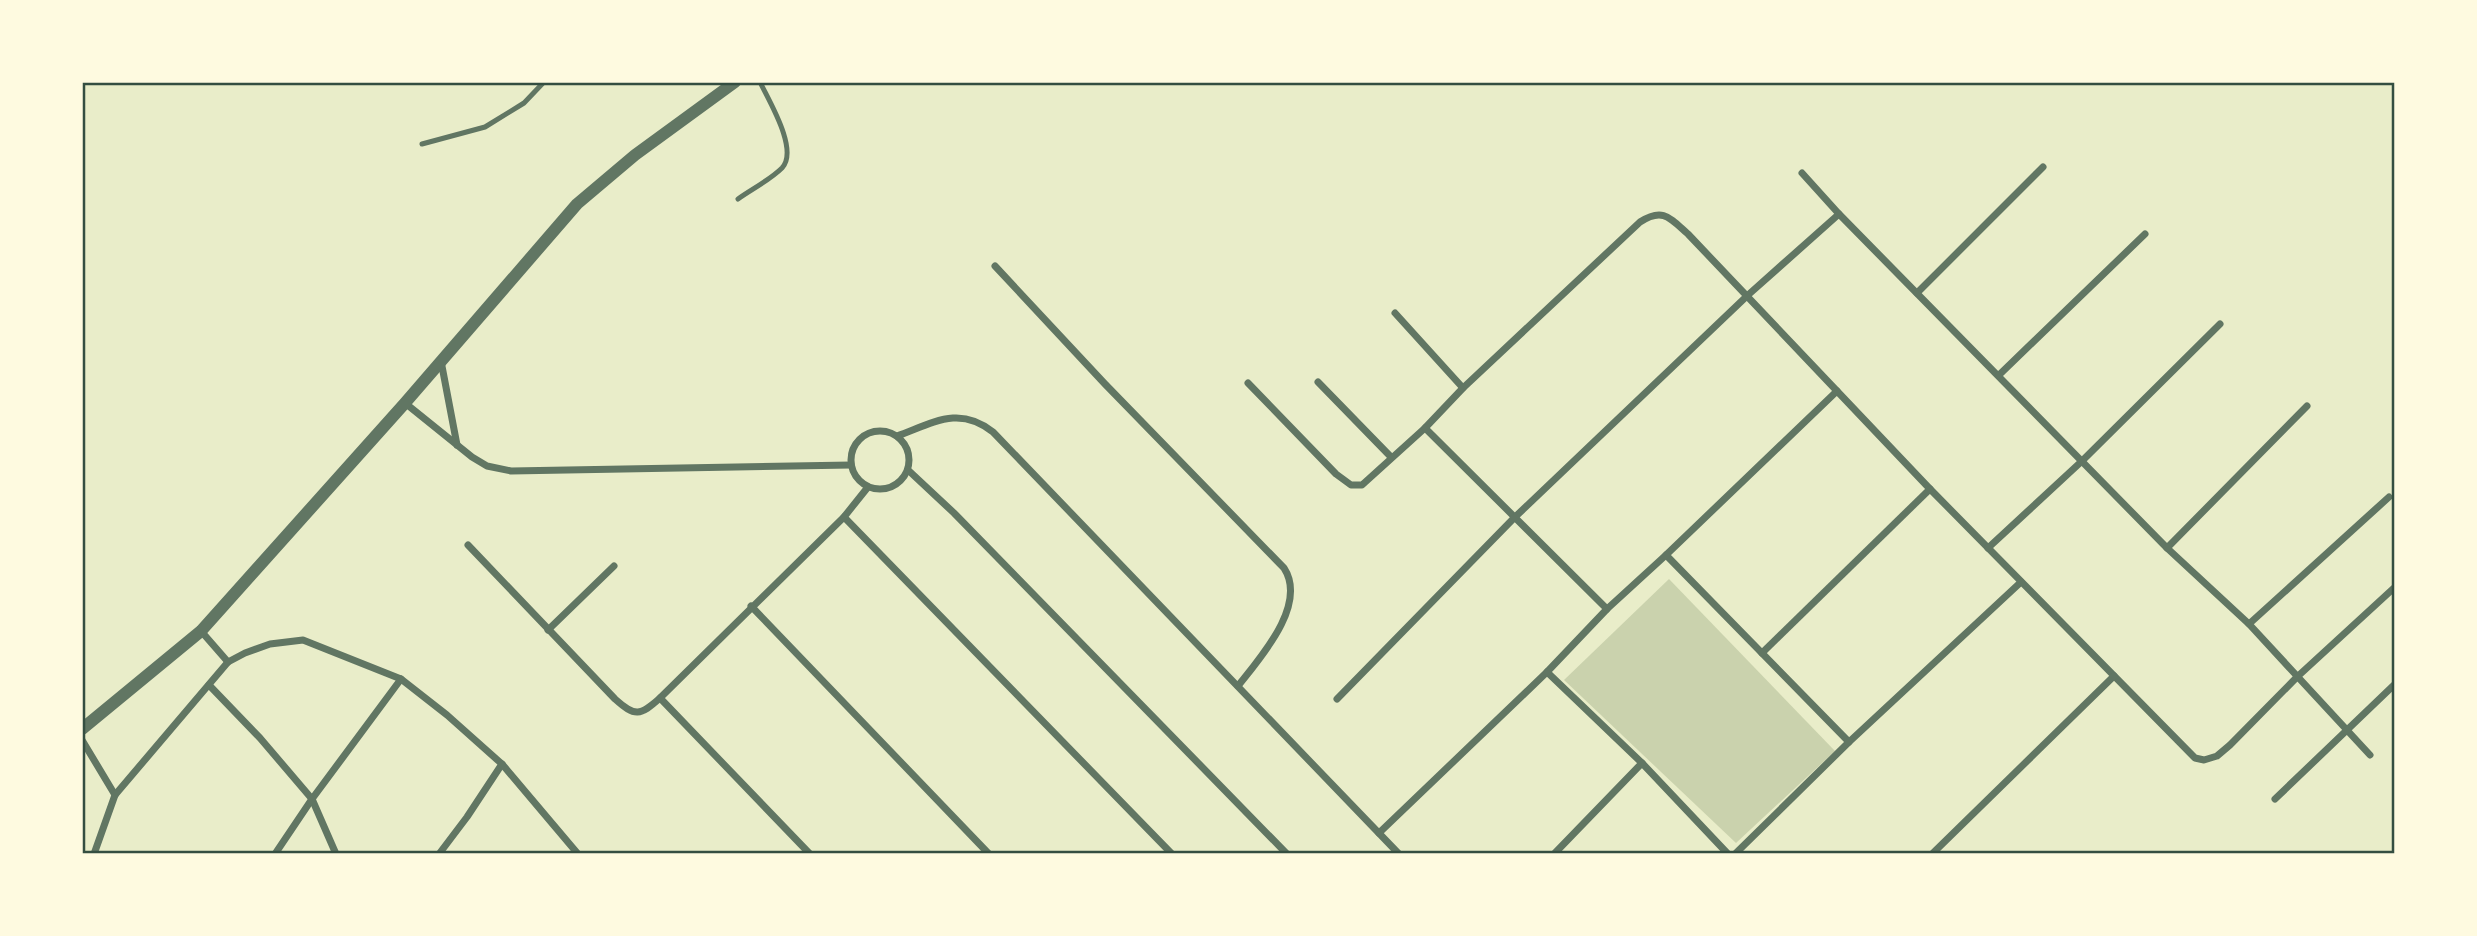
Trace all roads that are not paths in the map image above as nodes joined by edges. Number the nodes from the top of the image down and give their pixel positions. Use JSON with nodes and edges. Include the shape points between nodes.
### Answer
{"nodes":[{"id":1,"x":544,"y":82,"type":"edge"},
{"id":2,"x":735,"y":82,"type":"edge"},
{"id":3,"x":760,"y":82,"type":"edge"},
{"id":4,"x":422,"y":144,"type":"dead end"},
{"id":5,"x":2043,"y":167,"type":"dead end"},
{"id":6,"x":1802,"y":173,"type":"dead end"},
{"id":7,"x":738,"y":200,"type":"dead end"},
{"id":8,"x":1839,"y":214,"type":"junction"},
{"id":9,"x":2146,"y":234,"type":"dead end"},
{"id":10,"x":995,"y":266,"type":"dead end"},
{"id":11,"x":1917,"y":292,"type":"junction"},
{"id":12,"x":1748,"y":295,"type":"junction"},
{"id":13,"x":1395,"y":313,"type":"dead end"},
{"id":14,"x":2220,"y":324,"type":"dead end"},
{"id":15,"x":441,"y":361,"type":"junction"},
{"id":16,"x":1999,"y":375,"type":"junction"},
{"id":17,"x":1318,"y":382,"type":"dead end"},
{"id":18,"x":1248,"y":383,"type":"dead end"},
{"id":19,"x":1463,"y":388,"type":"junction"},
{"id":20,"x":1837,"y":391,"type":"junction"},
{"id":21,"x":405,"y":403,"type":"junction"},
{"id":22,"x":2307,"y":406,"type":"dead end"},
{"id":23,"x":1425,"y":428,"type":"junction"},
{"id":24,"x":897,"y":436,"type":"junction"},
{"id":25,"x":458,"y":446,"type":"junction"},
{"id":26,"x":1391,"y":457,"type":"junction"},
{"id":27,"x":2082,"y":461,"type":"junction"},
{"id":28,"x":851,"y":464,"type":"junction"},
{"id":29,"x":908,"y":470,"type":"junction"},
{"id":30,"x":868,"y":487,"type":"junction"},
{"id":31,"x":1930,"y":489,"type":"junction"},
{"id":32,"x":2389,"y":496,"type":"dead end"},
{"id":33,"x":844,"y":517,"type":"junction"},
{"id":34,"x":1514,"y":518,"type":"junction"},
{"id":35,"x":468,"y":545,"type":"dead end"},
{"id":36,"x":1988,"y":548,"type":"junction"},
{"id":37,"x":2167,"y":548,"type":"junction"},
{"id":38,"x":1666,"y":555,"type":"junction"},
{"id":39,"x":614,"y":566,"type":"dead end"},
{"id":40,"x":2021,"y":582,"type":"junction"},
{"id":41,"x":2395,"y":587,"type":"edge"},
{"id":42,"x":751,"y":606,"type":"junction"},
{"id":43,"x":1606,"y":609,"type":"junction"},
{"id":44,"x":2249,"y":624,"type":"junction"},
{"id":45,"x":548,"y":630,"type":"junction"},
{"id":46,"x":201,"y":631,"type":"junction"},
{"id":47,"x":1762,"y":653,"type":"junction"},
{"id":48,"x":228,"y":662,"type":"junction"},
{"id":49,"x":1547,"y":671,"type":"junction"},
{"id":50,"x":2114,"y":676,"type":"junction"},
{"id":51,"x":2297,"y":677,"type":"junction"},
{"id":52,"x":401,"y":679,"type":"junction"},
{"id":53,"x":2395,"y":684,"type":"edge"},
{"id":54,"x":209,"y":685,"type":"junction"},
{"id":55,"x":1238,"y":686,"type":"junction"},
{"id":56,"x":660,"y":698,"type":"junction"},
{"id":57,"x":1337,"y":699,"type":"dead end"},
{"id":58,"x":82,"y":729,"type":"edge"},
{"id":59,"x":2347,"y":732,"type":"junction"},
{"id":60,"x":82,"y":740,"type":"edge"},
{"id":61,"x":1849,"y":742,"type":"junction"},
{"id":62,"x":2370,"y":755,"type":"dead end"},
{"id":63,"x":1642,"y":763,"type":"junction"},
{"id":64,"x":502,"y":764,"type":"junction"},
{"id":65,"x":115,"y":795,"type":"junction"},
{"id":66,"x":312,"y":799,"type":"junction"},
{"id":67,"x":2275,"y":799,"type":"dead end"},
{"id":68,"x":1380,"y":833,"type":"junction"},
{"id":69,"x":94,"y":854,"type":"edge"},
{"id":70,"x":275,"y":854,"type":"edge"},
{"id":71,"x":337,"y":854,"type":"edge"},
{"id":72,"x":439,"y":854,"type":"edge"},
{"id":73,"x":578,"y":854,"type":"edge"},
{"id":74,"x":810,"y":854,"type":"edge"},
{"id":75,"x":989,"y":854,"type":"edge"},
{"id":76,"x":1172,"y":854,"type":"edge"},
{"id":77,"x":1287,"y":854,"type":"edge"},
{"id":78,"x":1399,"y":854,"type":"edge"},
{"id":79,"x":1554,"y":854,"type":"edge"},
{"id":80,"x":1728,"y":854,"type":"edge"},
{"id":81,"x":1735,"y":854,"type":"edge"},
{"id":82,"x":1932,"y":854,"type":"edge"}],
"edges":[{"from":1,"to":4,"type":"lane","via":[[524,103],[485,127]]},
{"from":2,"to":15,"type":"street","via":[[576,204]]},
{"from":3,"to":7,"type":"lane","via":[[784,135],[788,160]]},
{"from":5,"to":11,"type":"street"},
{"from":6,"to":8,"type":"street"},
{"from":8,"to":11,"type":"street"},
{"from":8,"to":12,"type":"street"},
{"from":9,"to":16,"type":"street"},
{"from":10,"to":55,"type":"street","via":[[1290,578],[1292,591],[1279,628]]},
{"from":11,"to":16,"type":"street"},
{"from":12,"to":19,"type":"street","via":[[1671,218],[1657,214],[1635,226]]},
{"from":12,"to":20,"type":"street"},
{"from":12,"to":34,"type":"street"},
{"from":13,"to":19,"type":"street"},
{"from":14,"to":27,"type":"street"},
{"from":15,"to":21,"type":"street"},
{"from":15,"to":25,"type":"street"},
{"from":16,"to":27,"type":"street"},
{"from":17,"to":26,"type":"street"},
{"from":18,"to":26,"type":"street","via":[[1351,485],[1362,485]]},
{"from":19,"to":23,"type":"street"},
{"from":20,"to":31,"type":"street"},
{"from":20,"to":38,"type":"street"},
{"from":21,"to":25,"type":"street"},
{"from":21,"to":46,"type":"street"},
{"from":22,"to":37,"type":"street"},
{"from":23,"to":26,"type":"street"},
{"from":23,"to":34,"type":"street"},
{"from":24,"to":28,"type":"street","via":[[878,431],[861,438]]},
{"from":24,"to":29,"type":"street","via":[[908,451]]},
{"from":24,"to":55,"type":"street","via":[[947,418],[974,419],[984,425]]},
{"from":25,"to":28,"type":"street","via":[[487,466],[511,471]]},
{"from":27,"to":36,"type":"street"},
{"from":27,"to":37,"type":"street"},
{"from":28,"to":30,"type":"street","via":[[854,474]]},
{"from":29,"to":30,"type":"street","via":[[887,489]]},
{"from":29,"to":77,"type":"street"},
{"from":30,"to":33,"type":"street"},
{"from":31,"to":36,"type":"street"},
{"from":31,"to":47,"type":"street"},
{"from":32,"to":44,"type":"street"},
{"from":33,"to":42,"type":"street"},
{"from":33,"to":76,"type":"street"},
{"from":34,"to":43,"type":"street"},
{"from":34,"to":57,"type":"street"},
{"from":35,"to":45,"type":"street"},
{"from":36,"to":40,"type":"street"},
{"from":37,"to":44,"type":"street"},
{"from":38,"to":43,"type":"street"},
{"from":38,"to":47,"type":"street"},
{"from":39,"to":45,"type":"street"},
{"from":40,"to":50,"type":"street"},
{"from":40,"to":61,"type":"street"},
{"from":41,"to":51,"type":"street"},
{"from":42,"to":56,"type":"street"},
{"from":42,"to":75,"type":"street"},
{"from":43,"to":49,"type":"street"},
{"from":44,"to":51,"type":"street"},
{"from":45,"to":56,"type":"street","via":[[628,711],[640,712]]},
{"from":46,"to":48,"type":"street"},
{"from":46,"to":58,"type":"street"},
{"from":47,"to":61,"type":"street"},
{"from":48,"to":52,"type":"street","via":[[270,644],[303,640]]},
{"from":48,"to":54,"type":"street"},
{"from":49,"to":63,"type":"street"},
{"from":49,"to":68,"type":"street"},
{"from":50,"to":51,"type":"street","via":[[2195,758],[2204,760],[2230,745]]},
{"from":50,"to":82,"type":"street"},
{"from":51,"to":59,"type":"street"},
{"from":52,"to":64,"type":"street"},
{"from":52,"to":66,"type":"street"},
{"from":53,"to":59,"type":"street"},
{"from":54,"to":65,"type":"street"},
{"from":54,"to":66,"type":"street"},
{"from":55,"to":68,"type":"street"},
{"from":56,"to":74,"type":"street"},
{"from":59,"to":62,"type":"street"},
{"from":59,"to":67,"type":"street"},
{"from":60,"to":65,"type":"street"},
{"from":61,"to":81,"type":"street"},
{"from":63,"to":79,"type":"street"},
{"from":63,"to":80,"type":"street"},
{"from":64,"to":72,"type":"street"},
{"from":64,"to":73,"type":"street"},
{"from":65,"to":69,"type":"street"},
{"from":66,"to":70,"type":"street"},
{"from":66,"to":71,"type":"street"},
{"from":68,"to":78,"type":"street"}]}
